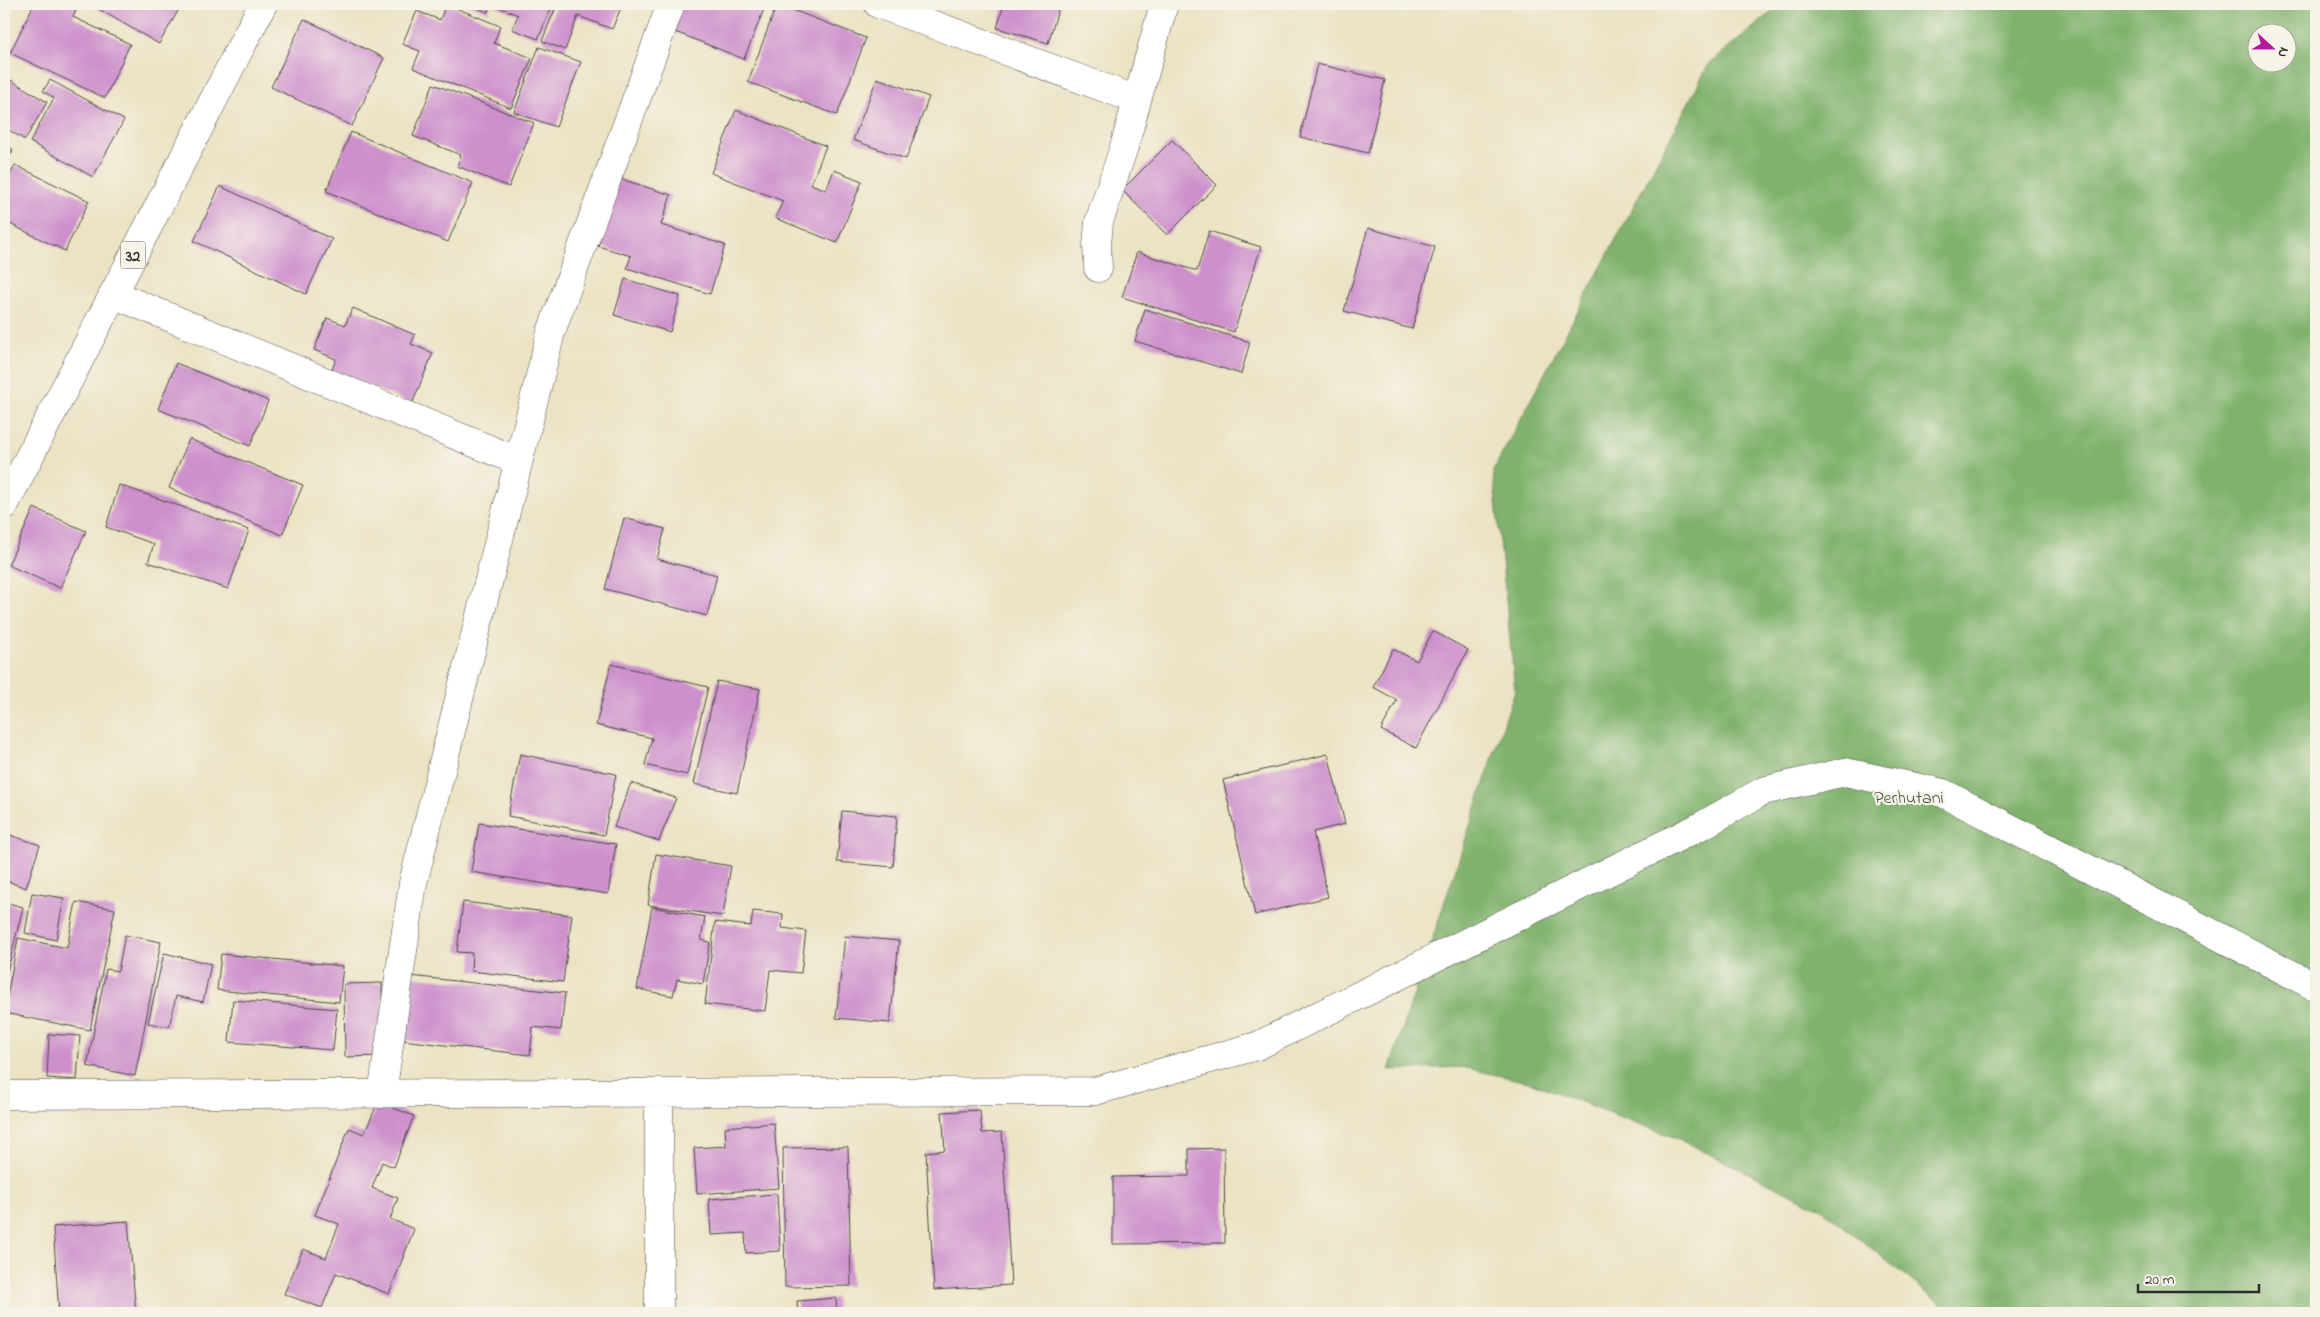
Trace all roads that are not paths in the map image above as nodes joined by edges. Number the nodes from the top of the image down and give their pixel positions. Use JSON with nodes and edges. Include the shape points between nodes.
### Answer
{"nodes":[{"id":1,"x":263,"y":4,"type":"edge"},
{"id":2,"x":671,"y":4,"type":"edge"},
{"id":3,"x":878,"y":4,"type":"edge"},
{"id":4,"x":1164,"y":4,"type":"edge"},
{"id":5,"x":1137,"y":100,"type":"junction"},
{"id":6,"x":1098,"y":268,"type":"dead end"},
{"id":7,"x":113,"y":294,"type":"junction"},
{"id":8,"x":518,"y":461,"type":"junction"},
{"id":9,"x":4,"y":506,"type":"edge"},
{"id":10,"x":2316,"y":987,"type":"edge"},
{"id":11,"x":659,"y":1092,"type":"junction"},
{"id":12,"x":4,"y":1094,"type":"edge"},
{"id":13,"x":382,"y":1094,"type":"junction"},
{"id":14,"x":659,"y":1313,"type":"edge"}],
"edges":[{"from":1,"to":7,"type":"main road","number":"32"},
{"from":2,"to":8,"type":"main road","via":[[551,332]]},
{"from":3,"to":5,"type":"main road"},
{"from":4,"to":5,"type":"main road"},
{"from":5,"to":6,"type":"main road","via":[[1099,222]]},
{"from":7,"to":8,"type":"main road"},
{"from":7,"to":9,"type":"main road","number":"32"},
{"from":8,"to":13,"type":"main road","via":[[413,884]]},
{"from":10,"to":11,"type":"main road","via":[[1942,793],[1845,772],[1763,791],[1703,825],[1257,1046],[1095,1090]]},
{"from":11,"to":13,"type":"main road"},
{"from":11,"to":14,"type":"main road"},
{"from":12,"to":13,"type":"main road"}]}
